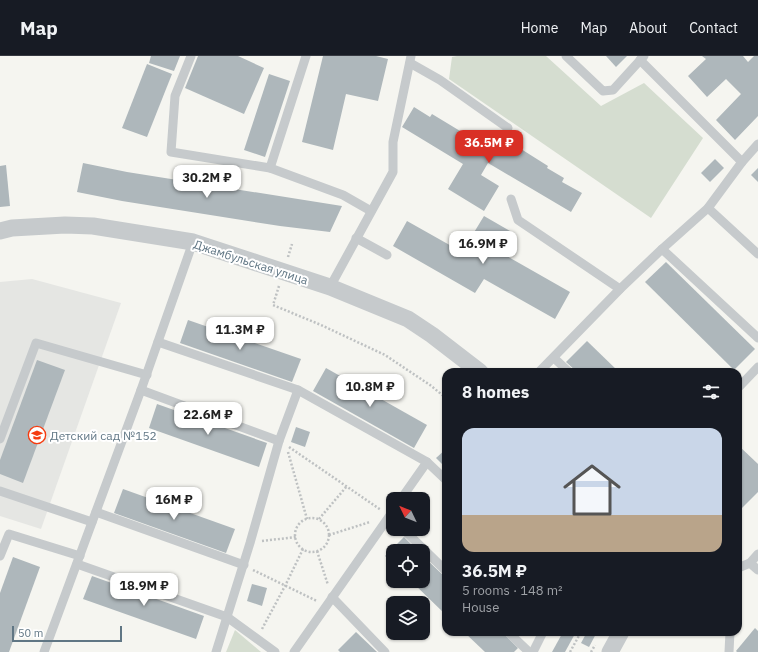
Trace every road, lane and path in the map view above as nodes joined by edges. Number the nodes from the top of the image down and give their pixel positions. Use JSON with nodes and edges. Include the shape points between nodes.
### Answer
{"nodes":[{"id":1,"x":191,"y":56,"type":"edge"},
{"id":2,"x":306,"y":56,"type":"edge"},
{"id":3,"x":566,"y":56,"type":"edge"},
{"id":4,"x":642,"y":58,"type":"edge"},
{"id":5,"x":411,"y":59,"type":"edge"},
{"id":6,"x":508,"y":128,"type":"dead end"},
{"id":7,"x":758,"y":144,"type":"edge"},
{"id":8,"x":742,"y":162,"type":"junction"},
{"id":9,"x":270,"y":168,"type":"junction"},
{"id":10,"x":512,"y":199,"type":"dead end"},
{"id":11,"x":708,"y":208,"type":"junction"},
{"id":12,"x":371,"y":211,"type":"junction"},
{"id":13,"x":0,"y":231,"type":"edge"},
{"id":14,"x":356,"y":238,"type":"junction"},
{"id":15,"x":193,"y":242,"type":"junction"},
{"id":16,"x":292,"y":244,"type":"dead end"},
{"id":17,"x":662,"y":248,"type":"junction"},
{"id":18,"x":758,"y":254,"type":"edge"},
{"id":19,"x":388,"y":255,"type":"dead end"},
{"id":20,"x":283,"y":271,"type":"junction"},
{"id":21,"x":330,"y":287,"type":"junction"},
{"id":22,"x":620,"y":289,"type":"junction"},
{"id":23,"x":758,"y":338,"type":"edge"},
{"id":24,"x":158,"y":342,"type":"junction"},
{"id":25,"x":554,"y":358,"type":"junction"},
{"id":26,"x":758,"y":367,"type":"edge"},
{"id":27,"x":475,"y":368,"type":"edge"},
{"id":28,"x":544,"y":368,"type":"edge"},
{"id":29,"x":565,"y":368,"type":"edge"},
{"id":30,"x":147,"y":375,"type":"junction"},
{"id":31,"x":742,"y":384,"type":"edge"},
{"id":32,"x":141,"y":390,"type":"junction"},
{"id":33,"x":298,"y":390,"type":"junction"},
{"id":34,"x":442,"y":395,"type":"edge"},
{"id":35,"x":0,"y":439,"type":"edge"},
{"id":36,"x":279,"y":441,"type":"junction"},
{"id":37,"x":427,"y":462,"type":"junction"},
{"id":38,"x":442,"y":476,"type":"edge"},
{"id":39,"x":347,"y":486,"type":"junction"},
{"id":40,"x":0,"y":491,"type":"edge"},
{"id":41,"x":406,"y":492,"type":"edge"},
{"id":42,"x":96,"y":512,"type":"junction"},
{"id":43,"x":386,"y":512,"type":"edge"},
{"id":44,"x":386,"y":518,"type":"edge"},
{"id":45,"x":307,"y":519,"type":"junction"},
{"id":46,"x":319,"y":519,"type":"junction"},
{"id":47,"x":92,"y":522,"type":"junction"},
{"id":48,"x":386,"y":524,"type":"edge"},
{"id":49,"x":329,"y":534,"type":"junction"},
{"id":50,"x":409,"y":536,"type":"edge"},
{"id":51,"x":296,"y":537,"type":"junction"},
{"id":52,"x":250,"y":543,"type":"junction"},
{"id":53,"x":303,"y":549,"type":"junction"},
{"id":54,"x":317,"y":551,"type":"junction"},
{"id":55,"x":758,"y":554,"type":"edge"},
{"id":56,"x":0,"y":556,"type":"edge"},
{"id":57,"x":79,"y":560,"type":"junction"},
{"id":58,"x":750,"y":563,"type":"junction"},
{"id":59,"x":244,"y":565,"type":"junction"},
{"id":60,"x":742,"y":566,"type":"edge"},
{"id":61,"x":442,"y":567,"type":"edge"},
{"id":62,"x":758,"y":570,"type":"edge"},
{"id":63,"x":285,"y":586,"type":"junction"},
{"id":64,"x":329,"y":601,"type":"junction"},
{"id":65,"x":227,"y":617,"type":"junction"},
{"id":66,"x":512,"y":636,"type":"edge"},
{"id":67,"x":541,"y":636,"type":"edge"},
{"id":68,"x":579,"y":636,"type":"edge"},
{"id":69,"x":619,"y":636,"type":"edge"},
{"id":70,"x":730,"y":636,"type":"edge"},
{"id":71,"x":257,"y":638,"type":"junction"},
{"id":72,"x":44,"y":652,"type":"edge"},
{"id":73,"x":216,"y":652,"type":"edge"},
{"id":74,"x":275,"y":652,"type":"edge"},
{"id":75,"x":294,"y":652,"type":"edge"},
{"id":76,"x":385,"y":652,"type":"edge"},
{"id":77,"x":529,"y":652,"type":"edge"},
{"id":78,"x":533,"y":652,"type":"edge"},
{"id":79,"x":570,"y":652,"type":"edge"},
{"id":80,"x":610,"y":652,"type":"edge"},
{"id":81,"x":729,"y":652,"type":"edge"}],
"edges":[{"from":1,"to":9,"type":"lane","via":[[175,96],[171,152]]},
{"from":2,"to":9,"type":"lane"},
{"from":3,"to":4,"type":"lane","via":[[603,91],[613,90]]},
{"from":4,"to":8,"type":"lane"},
{"from":5,"to":6,"type":"lane"},
{"from":5,"to":12,"type":"lane","via":[[393,142],[393,172]]},
{"from":7,"to":8,"type":"lane"},
{"from":8,"to":11,"type":"lane"},
{"from":9,"to":12,"type":"lane","via":[[343,195]]},
{"from":10,"to":22,"type":"lane","via":[[518,220]]},
{"from":11,"to":17,"type":"lane"},
{"from":11,"to":18,"type":"lane"},
{"from":12,"to":14,"type":"lane"},
{"from":13,"to":15,"type":"street","name":"Джамбульская улица","via":[[65,225],[93,226]]},
{"from":14,"to":19,"type":"lane"},
{"from":14,"to":21,"type":"lane"},
{"from":15,"to":20,"type":"street","name":"Джамбульская улица"},
{"from":15,"to":24,"type":"lane"},
{"from":16,"to":20,"type":"path"},
{"from":17,"to":22,"type":"lane"},
{"from":17,"to":23,"type":"lane"},
{"from":20,"to":21,"type":"street","name":"Джамбульская улица"},
{"from":20,"to":34,"type":"path","via":[[273,304],[385,356]]},
{"from":21,"to":27,"type":"street","name":"Джамбульская улица","via":[[408,319]]},
{"from":22,"to":25,"type":"lane"},
{"from":24,"to":30,"type":"lane"},
{"from":24,"to":33,"type":"lane"},
{"from":25,"to":28,"type":"lane"},
{"from":25,"to":29,"type":"lane"},
{"from":26,"to":31,"type":"lane"},
{"from":30,"to":32,"type":"lane"},
{"from":30,"to":35,"type":"lane","via":[[36,343]]},
{"from":32,"to":36,"type":"lane"},
{"from":32,"to":42,"type":"lane"},
{"from":33,"to":36,"type":"lane"},
{"from":33,"to":37,"type":"lane"},
{"from":36,"to":52,"type":"lane"},
{"from":37,"to":38,"type":"lane"},
{"from":37,"to":41,"type":"lane"},
{"from":39,"to":43,"type":"path"},
{"from":39,"to":45,"type":"path","via":[[287,446]]},
{"from":39,"to":46,"type":"path"},
{"from":40,"to":47,"type":"lane"},
{"from":42,"to":47,"type":"lane"},
{"from":42,"to":59,"type":"lane"},
{"from":44,"to":49,"type":"path"},
{"from":45,"to":46,"type":"path"},
{"from":45,"to":51,"type":"path","via":[[297,528]]},
{"from":46,"to":49,"type":"path"},
{"from":47,"to":57,"type":"lane"},
{"from":48,"to":64,"type":"lane"},
{"from":49,"to":54,"type":"path","via":[[325,545]]},
{"from":50,"to":61,"type":"lane"},
{"from":51,"to":52,"type":"path"},
{"from":51,"to":53,"type":"path"},
{"from":52,"to":59,"type":"lane"},
{"from":53,"to":54,"type":"path"},
{"from":53,"to":63,"type":"path"},
{"from":54,"to":64,"type":"path"},
{"from":55,"to":58,"type":"lane"},
{"from":56,"to":57,"type":"lane","via":[[9,534]]},
{"from":57,"to":65,"type":"lane"},
{"from":57,"to":72,"type":"lane"},
{"from":58,"to":60,"type":"lane"},
{"from":58,"to":62,"type":"lane"},
{"from":59,"to":63,"type":"path"},
{"from":59,"to":65,"type":"lane"},
{"from":63,"to":64,"type":"path"},
{"from":63,"to":71,"type":"path"},
{"from":64,"to":75,"type":"lane"},
{"from":64,"to":76,"type":"lane"},
{"from":65,"to":71,"type":"lane"},
{"from":65,"to":73,"type":"lane"},
{"from":66,"to":77,"type":"lane"},
{"from":67,"to":78,"type":"lane"},
{"from":68,"to":79,"type":"path"},
{"from":69,"to":80,"type":"street"},
{"from":70,"to":81,"type":"lane"},
{"from":71,"to":74,"type":"lane"}]}
